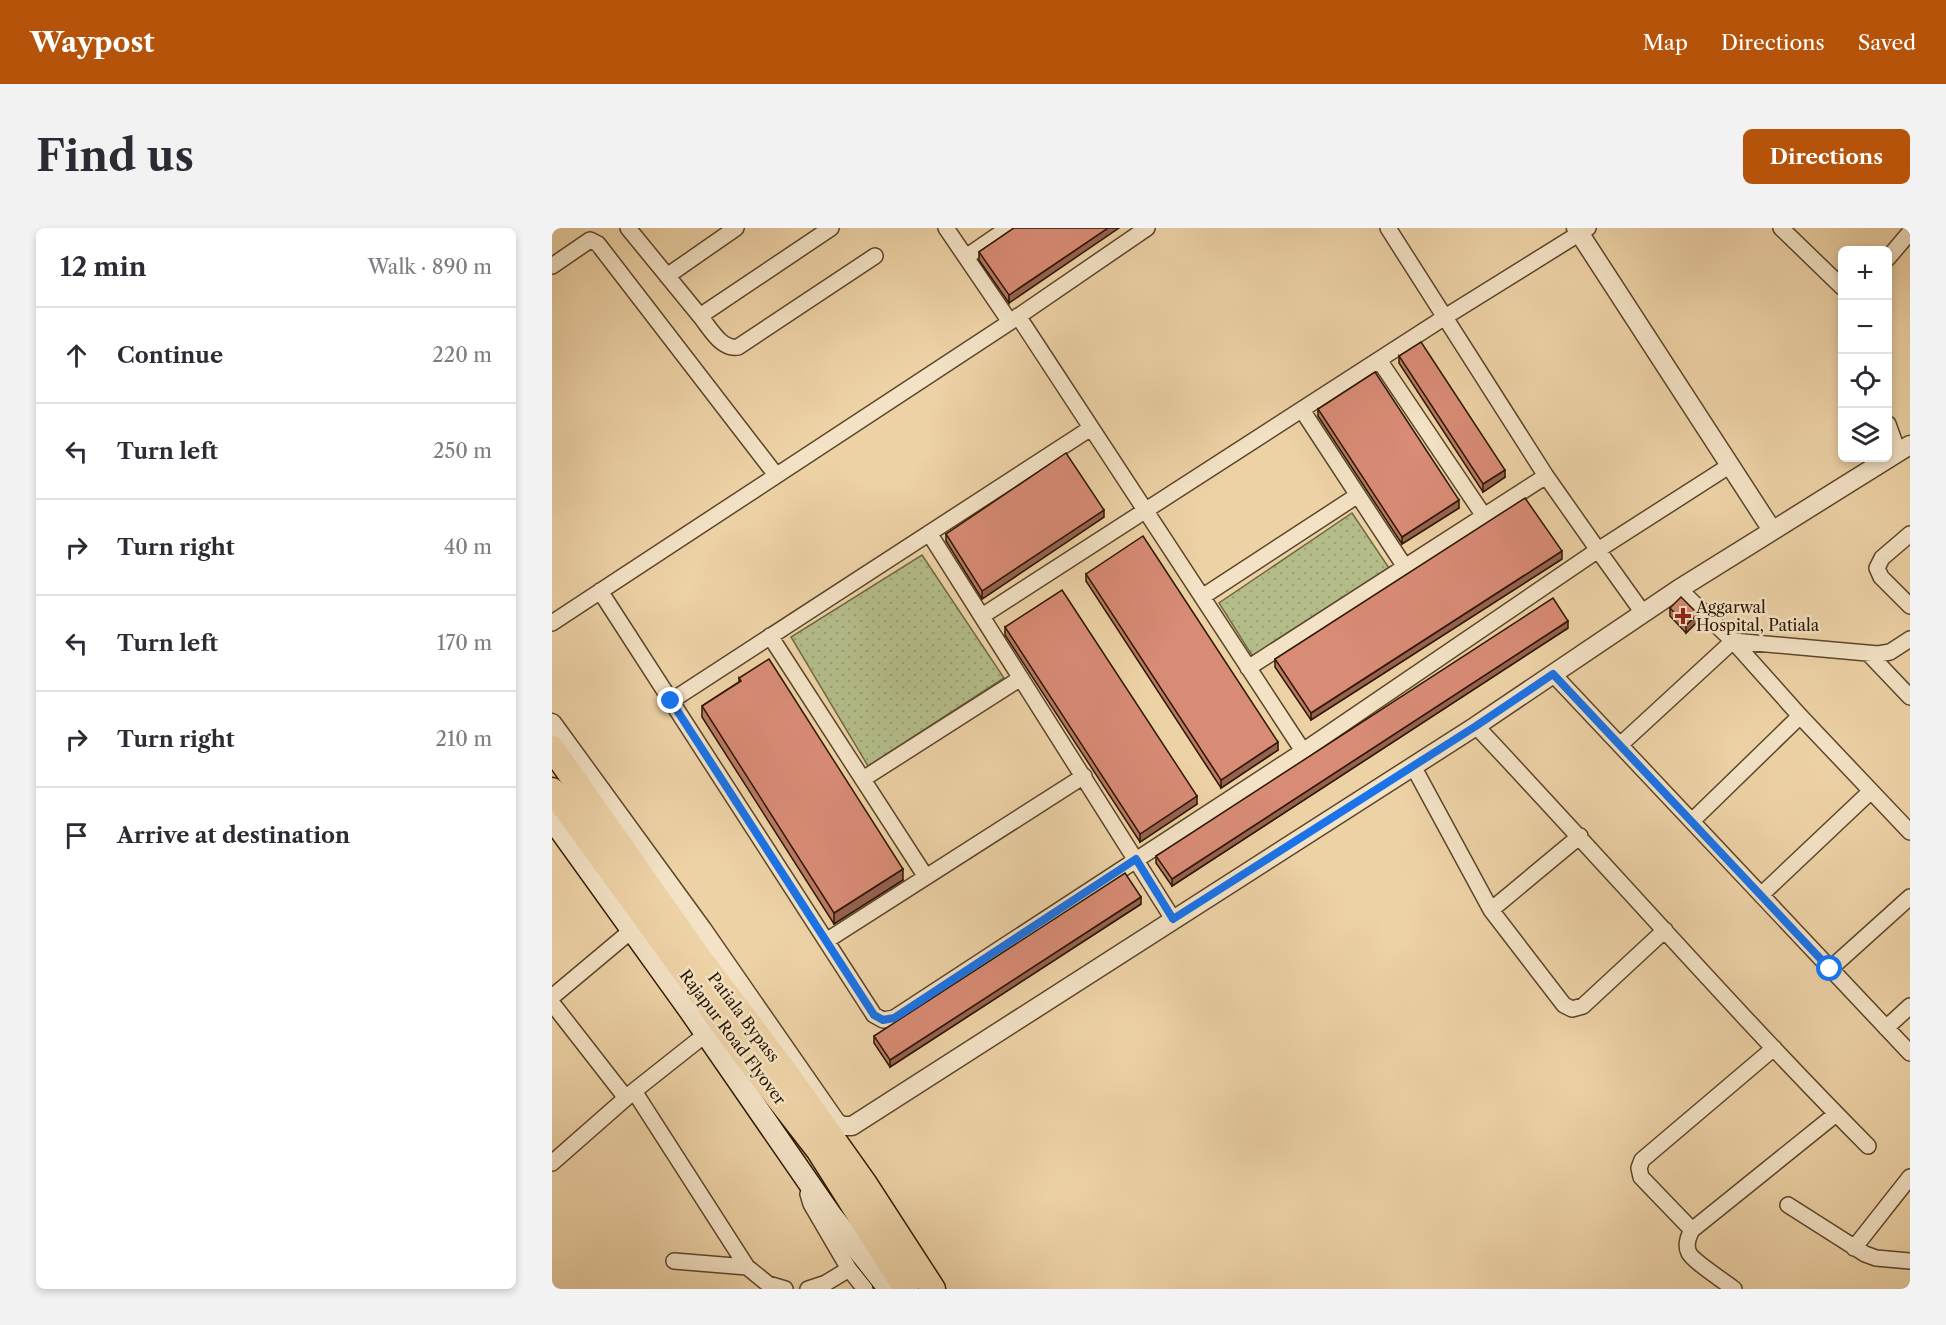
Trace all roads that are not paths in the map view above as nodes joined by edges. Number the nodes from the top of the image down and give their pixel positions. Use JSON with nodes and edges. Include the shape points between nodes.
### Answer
{"nodes":[{"id":1,"x":628,"y":228,"type":"edge"},
{"id":2,"x":736,"y":228,"type":"edge"},
{"id":3,"x":831,"y":228,"type":"edge"},
{"id":4,"x":946,"y":228,"type":"edge"},
{"id":5,"x":1008,"y":228,"type":"edge"},
{"id":6,"x":1147,"y":228,"type":"edge"},
{"id":7,"x":1388,"y":228,"type":"edge"},
{"id":8,"x":1581,"y":230,"type":"edge"},
{"id":9,"x":1787,"y":230,"type":"edge"},
{"id":10,"x":1910,"y":232,"type":"edge"},
{"id":11,"x":1892,"y":252,"type":"edge"},
{"id":12,"x":875,"y":256,"type":"dead end"},
{"id":13,"x":966,"y":257,"type":"junction"},
{"id":14,"x":552,"y":265,"type":"edge"},
{"id":15,"x":667,"y":276,"type":"junction"},
{"id":16,"x":1838,"y":283,"type":"edge"},
{"id":17,"x":700,"y":316,"type":"junction"},
{"id":18,"x":1445,"y":317,"type":"junction"},
{"id":19,"x":1014,"y":319,"type":"junction"},
{"id":20,"x":1379,"y":360,"type":"junction"},
{"id":21,"x":1302,"y":410,"type":"junction"},
{"id":22,"x":1091,"y":428,"type":"junction"},
{"id":23,"x":1892,"y":431,"type":"edge"},
{"id":24,"x":1904,"y":449,"type":"edge"},
{"id":25,"x":1729,"y":466,"type":"junction"},
{"id":26,"x":776,"y":475,"type":"junction"},
{"id":27,"x":1546,"y":476,"type":"junction"},
{"id":28,"x":1358,"y":495,"type":"junction"},
{"id":29,"x":1146,"y":511,"type":"junction"},
{"id":30,"x":1484,"y":516,"type":"junction"},
{"id":31,"x":1772,"y":530,"type":"junction"},
{"id":32,"x":929,"y":533,"type":"junction"},
{"id":33,"x":1910,"y":534,"type":"edge"},
{"id":34,"x":1598,"y":550,"type":"junction"},
{"id":35,"x":1405,"y":567,"type":"junction"},
{"id":36,"x":1679,"y":589,"type":"junction"},
{"id":37,"x":600,"y":591,"type":"junction"},
{"id":38,"x":1202,"y":597,"type":"junction"},
{"id":39,"x":1910,"y":606,"type":"edge"},
{"id":40,"x":1643,"y":613,"type":"junction"},
{"id":41,"x":982,"y":616,"type":"junction"},
{"id":42,"x":552,"y":623,"type":"edge"},
{"id":43,"x":770,"y":636,"type":"junction"},
{"id":44,"x":1910,"y":639,"type":"edge"},
{"id":45,"x":1733,"y":641,"type":"junction"},
{"id":46,"x":1869,"y":654,"type":"junction"},
{"id":47,"x":1248,"y":668,"type":"junction"},
{"id":48,"x":1553,"y":674,"type":"junction"},
{"id":49,"x":1021,"y":678,"type":"junction"},
{"id":50,"x":1910,"y":697,"type":"edge"},
{"id":51,"x":671,"y":701,"type":"junction"},
{"id":52,"x":1800,"y":716,"type":"junction"},
{"id":53,"x":552,"y":723,"type":"edge"},
{"id":54,"x":1476,"y":726,"type":"junction"},
{"id":55,"x":1620,"y":745,"type":"junction"},
{"id":56,"x":552,"y":748,"type":"edge"},
{"id":57,"x":1303,"y":751,"type":"junction"},
{"id":58,"x":1413,"y":766,"type":"junction"},
{"id":59,"x":1084,"y":776,"type":"junction"},
{"id":60,"x":863,"y":779,"type":"junction"},
{"id":61,"x":552,"y":790,"type":"edge"},
{"id":62,"x":1871,"y":791,"type":"junction"},
{"id":63,"x":552,"y":819,"type":"edge"},
{"id":64,"x":1692,"y":821,"type":"junction"},
{"id":65,"x":1910,"y":832,"type":"edge"},
{"id":66,"x":1580,"y":836,"type":"junction"},
{"id":67,"x":1136,"y":859,"type":"junction"},
{"id":68,"x":927,"y":877,"type":"junction"},
{"id":69,"x":1761,"y":895,"type":"junction"},
{"id":70,"x":1910,"y":897,"type":"edge"},
{"id":71,"x":1491,"y":910,"type":"junction"},
{"id":72,"x":1173,"y":919,"type":"junction"},
{"id":73,"x":632,"y":930,"type":"junction"},
{"id":74,"x":1665,"y":930,"type":"junction"},
{"id":75,"x":826,"y":941,"type":"junction"},
{"id":76,"x":1830,"y":969,"type":"junction"},
{"id":77,"x":552,"y":997,"type":"edge"},
{"id":78,"x":552,"y":1003,"type":"edge"},
{"id":79,"x":1910,"y":1006,"type":"edge"},
{"id":80,"x":1886,"y":1028,"type":"junction"},
{"id":81,"x":706,"y":1034,"type":"junction"},
{"id":82,"x":1774,"y":1048,"type":"junction"},
{"id":83,"x":1910,"y":1053,"type":"edge"},
{"id":84,"x":630,"y":1095,"type":"junction"},
{"id":85,"x":1836,"y":1114,"type":"junction"},
{"id":86,"x":1868,"y":1146,"type":"dead end"},
{"id":87,"x":552,"y":1163,"type":"edge"},
{"id":88,"x":806,"y":1178,"type":"junction"},
{"id":89,"x":1910,"y":1178,"type":"edge"},
{"id":90,"x":1788,"y":1205,"type":"dead end"},
{"id":91,"x":1692,"y":1230,"type":"junction"},
{"id":92,"x":1854,"y":1248,"type":"junction"},
{"id":93,"x":674,"y":1261,"type":"dead end"},
{"id":94,"x":1910,"y":1262,"type":"edge"},
{"id":95,"x":747,"y":1267,"type":"junction"},
{"id":96,"x":849,"y":1269,"type":"junction"},
{"id":97,"x":785,"y":1289,"type":"edge"},
{"id":98,"x":808,"y":1289,"type":"edge"},
{"id":99,"x":865,"y":1289,"type":"edge"},
{"id":100,"x":889,"y":1289,"type":"edge"},
{"id":101,"x":906,"y":1289,"type":"edge"},
{"id":102,"x":933,"y":1289,"type":"edge"},
{"id":103,"x":1734,"y":1289,"type":"edge"}],
"edges":[{"from":1,"to":15,"type":"street"},
{"from":2,"to":15,"type":"street"},
{"from":3,"to":17,"type":"street"},
{"from":4,"to":13,"type":"street"},
{"from":5,"to":13,"type":"street"},
{"from":6,"to":19,"type":"street"},
{"from":7,"to":18,"type":"street"},
{"from":8,"to":18,"type":"street"},
{"from":8,"to":25,"type":"street"},
{"from":9,"to":16,"type":"street"},
{"from":10,"to":11,"type":"street"},
{"from":12,"to":17,"type":"street","via":[[738,347],[723,344]]},
{"from":13,"to":19,"type":"street"},
{"from":14,"to":26,"type":"street","via":[[590,240],[598,244]]},
{"from":15,"to":17,"type":"street"},
{"from":18,"to":20,"type":"street"},
{"from":18,"to":27,"type":"street"},
{"from":19,"to":22,"type":"street"},
{"from":19,"to":26,"type":"street"},
{"from":20,"to":21,"type":"street"},
{"from":20,"to":30,"type":"street"},
{"from":21,"to":28,"type":"street"},
{"from":21,"to":29,"type":"street"},
{"from":22,"to":29,"type":"street"},
{"from":22,"to":32,"type":"street"},
{"from":23,"to":24,"type":"street"},
{"from":24,"to":31,"type":"street"},
{"from":25,"to":31,"type":"street"},
{"from":25,"to":34,"type":"street"},
{"from":26,"to":37,"type":"street"},
{"from":27,"to":30,"type":"street"},
{"from":27,"to":34,"type":"street"},
{"from":28,"to":35,"type":"street"},
{"from":28,"to":38,"type":"street"},
{"from":29,"to":38,"type":"street"},
{"from":29,"to":41,"type":"street"},
{"from":30,"to":35,"type":"street"},
{"from":31,"to":36,"type":"street"},
{"from":32,"to":41,"type":"street"},
{"from":32,"to":43,"type":"street"},
{"from":33,"to":39,"type":"street","via":[[1882,558],[1877,568]]},
{"from":34,"to":40,"type":"street"},
{"from":34,"to":57,"type":"street"},
{"from":35,"to":47,"type":"street"},
{"from":36,"to":40,"type":"street"},
{"from":36,"to":45,"type":"street"},
{"from":37,"to":42,"type":"street"},
{"from":37,"to":51,"type":"street"},
{"from":38,"to":47,"type":"street"},
{"from":40,"to":48,"type":"street"},
{"from":41,"to":49,"type":"street"},
{"from":43,"to":51,"type":"street"},
{"from":43,"to":60,"type":"street"},
{"from":44,"to":46,"type":"street","via":[[1890,652]]},
{"from":45,"to":46,"type":"street"},
{"from":45,"to":52,"type":"street"},
{"from":45,"to":55,"type":"street"},
{"from":46,"to":50,"type":"street"},
{"from":47,"to":57,"type":"street"},
{"from":48,"to":54,"type":"street"},
{"from":48,"to":55,"type":"street"},
{"from":49,"to":59,"type":"street"},
{"from":49,"to":60,"type":"street"},
{"from":51,"to":75,"type":"street"},
{"from":52,"to":62,"type":"street"},
{"from":52,"to":64,"type":"street"},
{"from":53,"to":72,"type":"street","via":[[842,1126],[852,1126]]},
{"from":54,"to":58,"type":"street"},
{"from":54,"to":66,"type":"street"},
{"from":55,"to":64,"type":"street"},
{"from":56,"to":102,"type":"highway","name":"Patiala Bypass","via":[[695,952],[788,1074]]},
{"from":57,"to":67,"type":"street"},
{"from":58,"to":71,"type":"street"},
{"from":58,"to":72,"type":"street"},
{"from":59,"to":67,"type":"street"},
{"from":59,"to":68,"type":"street"},
{"from":60,"to":68,"type":"street"},
{"from":61,"to":101,"type":"highway","name":"Rajapur Road Flyover","via":[[819,1151]]},
{"from":62,"to":65,"type":"street"},
{"from":62,"to":69,"type":"street"},
{"from":63,"to":73,"type":"main road"},
{"from":64,"to":69,"type":"street"},
{"from":66,"to":71,"type":"street"},
{"from":66,"to":74,"type":"street"},
{"from":67,"to":72,"type":"street"},
{"from":67,"to":75,"type":"street","via":[[894,1018],[883,1020],[874,1015]]},
{"from":68,"to":75,"type":"street"},
{"from":69,"to":76,"type":"street"},
{"from":70,"to":76,"type":"street"},
{"from":71,"to":74,"type":"street","via":[[1564,1005],[1572,1009],[1583,1006]]},
{"from":73,"to":77,"type":"street"},
{"from":73,"to":81,"type":"main road"},
{"from":74,"to":82,"type":"street"},
{"from":76,"to":80,"type":"street"},
{"from":78,"to":84,"type":"street"},
{"from":79,"to":80,"type":"street"},
{"from":80,"to":83,"type":"street"},
{"from":81,"to":84,"type":"street"},
{"from":81,"to":88,"type":"main road"},
{"from":82,"to":85,"type":"street"},
{"from":82,"to":91,"type":"street","via":[[1642,1160],[1641,1177]]},
{"from":84,"to":87,"type":"street"},
{"from":84,"to":95,"type":"street"},
{"from":85,"to":86,"type":"street"},
{"from":85,"to":91,"type":"street"},
{"from":88,"to":96,"type":"street","via":[[811,1204]]},
{"from":88,"to":100,"type":"main road"},
{"from":89,"to":92,"type":"street"},
{"from":90,"to":92,"type":"street"},
{"from":91,"to":103,"type":"street","via":[[1687,1245],[1691,1256]]},
{"from":92,"to":94,"type":"street","via":[[1876,1258]]},
{"from":93,"to":95,"type":"street"},
{"from":95,"to":97,"type":"street","via":[[768,1284]]},
{"from":96,"to":98,"type":"street"},
{"from":96,"to":99,"type":"street"}]}
